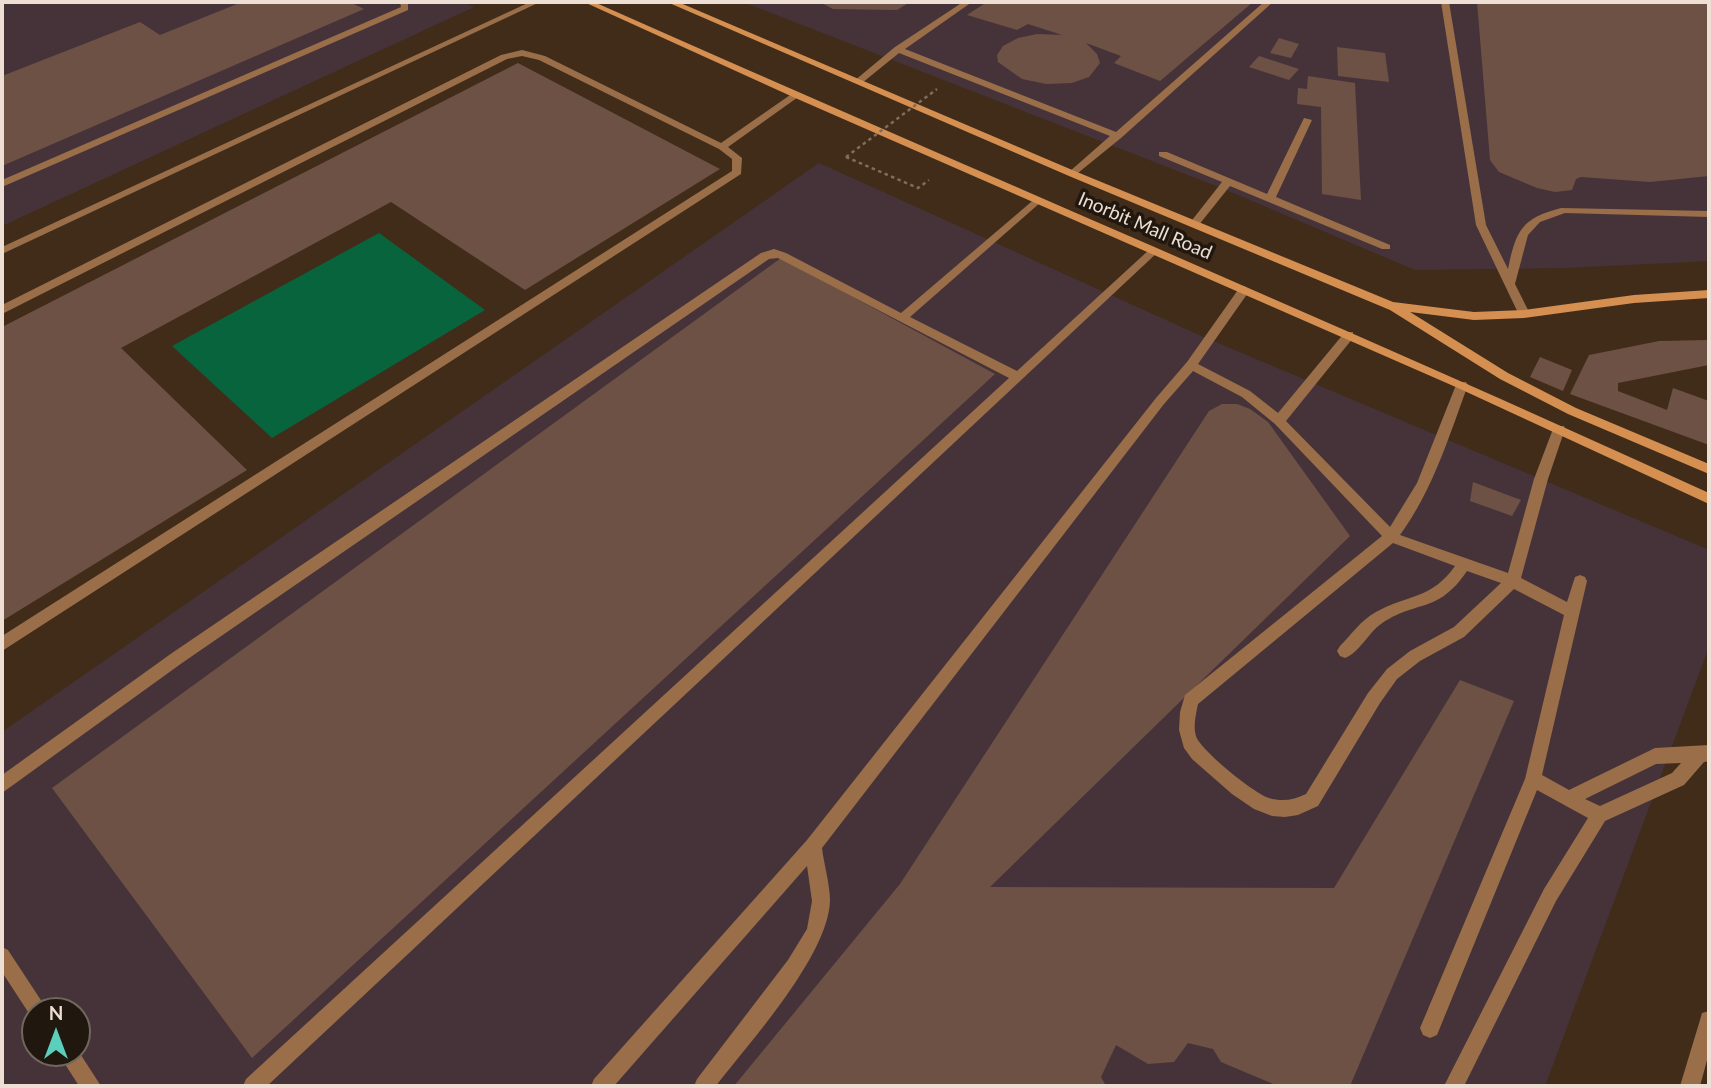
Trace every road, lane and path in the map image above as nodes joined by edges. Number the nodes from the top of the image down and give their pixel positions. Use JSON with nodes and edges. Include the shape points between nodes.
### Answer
{"nodes":[{"id":1,"x":404,"y":2,"type":"edge"},
{"id":2,"x":536,"y":2,"type":"edge"},
{"id":3,"x":588,"y":2,"type":"edge"},
{"id":4,"x":671,"y":2,"type":"edge"},
{"id":5,"x":968,"y":2,"type":"edge"},
{"id":6,"x":1269,"y":2,"type":"edge"},
{"id":7,"x":1445,"y":2,"type":"edge"},
{"id":8,"x":898,"y":49,"type":"junction"},
{"id":9,"x":859,"y":81,"type":"junction"},
{"id":10,"x":937,"y":89,"type":"dead end"},
{"id":11,"x":796,"y":95,"type":"junction"},
{"id":12,"x":1307,"y":120,"type":"dead end"},
{"id":13,"x":1118,"y":136,"type":"junction"},
{"id":14,"x":722,"y":147,"type":"junction"},
{"id":15,"x":1163,"y":154,"type":"dead end"},
{"id":16,"x":1073,"y":174,"type":"junction"},
{"id":17,"x":1229,"y":181,"type":"junction"},
{"id":18,"x":2,"y":184,"type":"edge"},
{"id":19,"x":918,"y":188,"type":"dead end"},
{"id":20,"x":1270,"y":198,"type":"junction"},
{"id":21,"x":1037,"y":200,"type":"junction"},
{"id":22,"x":1709,"y":214,"type":"edge"},
{"id":23,"x":1194,"y":224,"type":"junction"},
{"id":24,"x":1386,"y":247,"type":"dead end"},
{"id":25,"x":2,"y":251,"type":"edge"},
{"id":26,"x":1154,"y":251,"type":"junction"},
{"id":27,"x":1510,"y":285,"type":"junction"},
{"id":28,"x":1244,"y":290,"type":"junction"},
{"id":29,"x":1709,"y":294,"type":"edge"},
{"id":30,"x":1391,"y":306,"type":"junction"},
{"id":31,"x":2,"y":310,"type":"edge"},
{"id":32,"x":1524,"y":314,"type":"junction"},
{"id":33,"x":902,"y":318,"type":"junction"},
{"id":34,"x":1349,"y":335,"type":"junction"},
{"id":35,"x":1191,"y":365,"type":"junction"},
{"id":36,"x":1018,"y":377,"type":"junction"},
{"id":37,"x":1462,"y":384,"type":"junction"},
{"id":38,"x":1279,"y":421,"type":"junction"},
{"id":39,"x":1559,"y":429,"type":"junction"},
{"id":40,"x":1709,"y":469,"type":"edge"},
{"id":41,"x":1709,"y":499,"type":"edge"},
{"id":42,"x":1391,"y":537,"type":"junction"},
{"id":43,"x":1464,"y":564,"type":"junction"},
{"id":44,"x":1513,"y":581,"type":"junction"},
{"id":45,"x":1580,"y":581,"type":"dead end"},
{"id":46,"x":1572,"y":612,"type":"junction"},
{"id":47,"x":2,"y":644,"type":"edge"},
{"id":48,"x":1345,"y":651,"type":"dead end"},
{"id":49,"x":1704,"y":754,"type":"edge"},
{"id":50,"x":1533,"y":779,"type":"junction"},
{"id":51,"x":2,"y":785,"type":"edge"},
{"id":52,"x":1571,"y":797,"type":"junction"},
{"id":53,"x":1599,"y":815,"type":"junction"},
{"id":54,"x":813,"y":846,"type":"junction"},
{"id":55,"x":2,"y":956,"type":"edge"},
{"id":56,"x":30,"y":997,"type":"edge"},
{"id":57,"x":1709,"y":1020,"type":"edge"},
{"id":58,"x":1430,"y":1028,"type":"dead end"},
{"id":59,"x":78,"y":1067,"type":"edge"},
{"id":60,"x":91,"y":1086,"type":"edge"},
{"id":61,"x":253,"y":1086,"type":"edge"},
{"id":62,"x":601,"y":1086,"type":"edge"},
{"id":63,"x":704,"y":1086,"type":"edge"},
{"id":64,"x":1454,"y":1086,"type":"edge"},
{"id":65,"x":1690,"y":1086,"type":"edge"}],
"edges":[{"from":1,"to":18,"type":"street","via":[[405,8]]},
{"from":2,"to":25,"type":"street"},
{"from":3,"to":11,"type":"main road","name":"Inorbit Mall Road"},
{"from":4,"to":9,"type":"main road","name":"Inorbit Mall Road"},
{"from":5,"to":8,"type":"street"},
{"from":6,"to":13,"type":"street"},
{"from":7,"to":27,"type":"street","via":[[1481,225]]},
{"from":8,"to":9,"type":"street"},
{"from":8,"to":13,"type":"street"},
{"from":9,"to":16,"type":"main road","name":"Inorbit Mall Road"},
{"from":10,"to":19,"type":"path","bridge":true,"via":[[846,157]]},
{"from":11,"to":14,"type":"street"},
{"from":11,"to":21,"type":"main road","name":"Inorbit Mall Road"},
{"from":12,"to":20,"type":"street"},
{"from":13,"to":16,"type":"street"},
{"from":14,"to":31,"type":"street","via":[[542,58],[504,57]]},
{"from":14,"to":47,"type":"street","via":[[737,158],[737,172]]},
{"from":15,"to":17,"type":"street"},
{"from":16,"to":23,"type":"main road","name":"Inorbit Mall Road"},
{"from":17,"to":20,"type":"street"},
{"from":17,"to":23,"type":"street"},
{"from":20,"to":24,"type":"street"},
{"from":21,"to":26,"type":"main road","name":"Inorbit Mall Road"},
{"from":21,"to":33,"type":"street"},
{"from":22,"to":27,"type":"street","via":[[1565,210],[1531,221]]},
{"from":23,"to":30,"type":"main road","name":"Inorbit Mall Road"},
{"from":26,"to":28,"type":"main road","name":"Inorbit Mall Road"},
{"from":26,"to":36,"type":"street"},
{"from":27,"to":32,"type":"street"},
{"from":28,"to":34,"type":"main road","name":"Inorbit Mall Road"},
{"from":28,"to":35,"type":"street"},
{"from":29,"to":32,"type":"main road","name":"Inorbit Mall Road"},
{"from":30,"to":32,"type":"main road","name":"Inorbit Mall Road","via":[[1474,316]]},
{"from":30,"to":40,"type":"main road","via":[[1504,376],[1572,411]]},
{"from":33,"to":36,"type":"street"},
{"from":33,"to":51,"type":"street","via":[[782,255],[765,256],[177,658]]},
{"from":34,"to":37,"type":"main road","name":"Inorbit Mall Road"},
{"from":34,"to":38,"type":"street"},
{"from":35,"to":38,"type":"street","via":[[1246,394]]},
{"from":35,"to":54,"type":"street"},
{"from":36,"to":61,"type":"street"},
{"from":37,"to":39,"type":"main road","name":"Inorbit Mall Road"},
{"from":37,"to":42,"type":"street","via":[[1419,495]]},
{"from":38,"to":42,"type":"street"},
{"from":39,"to":41,"type":"main road","name":"Inorbit Mall Road"},
{"from":39,"to":44,"type":"street"},
{"from":42,"to":43,"type":"street"},
{"from":42,"to":44,"type":"street","via":[[1191,700],[1186,727],[1193,749],[1253,802],[1300,808],[1312,800],[1392,674],[1459,632]]},
{"from":43,"to":44,"type":"street"},
{"from":43,"to":48,"type":"street","via":[[1444,591],[1379,617]]},
{"from":44,"to":46,"type":"street"},
{"from":45,"to":46,"type":"street"},
{"from":46,"to":50,"type":"street"},
{"from":49,"to":52,"type":"street","via":[[1655,756]]},
{"from":49,"to":53,"type":"street","via":[[1678,779]]},
{"from":50,"to":52,"type":"street"},
{"from":50,"to":58,"type":"street"},
{"from":52,"to":53,"type":"street"},
{"from":53,"to":64,"type":"street","via":[[1550,895]]},
{"from":54,"to":62,"type":"street"},
{"from":54,"to":63,"type":"street","via":[[821,901],[815,932],[795,967]]},
{"from":55,"to":56,"type":"street"},
{"from":57,"to":65,"type":"street"},
{"from":59,"to":60,"type":"street"}]}
